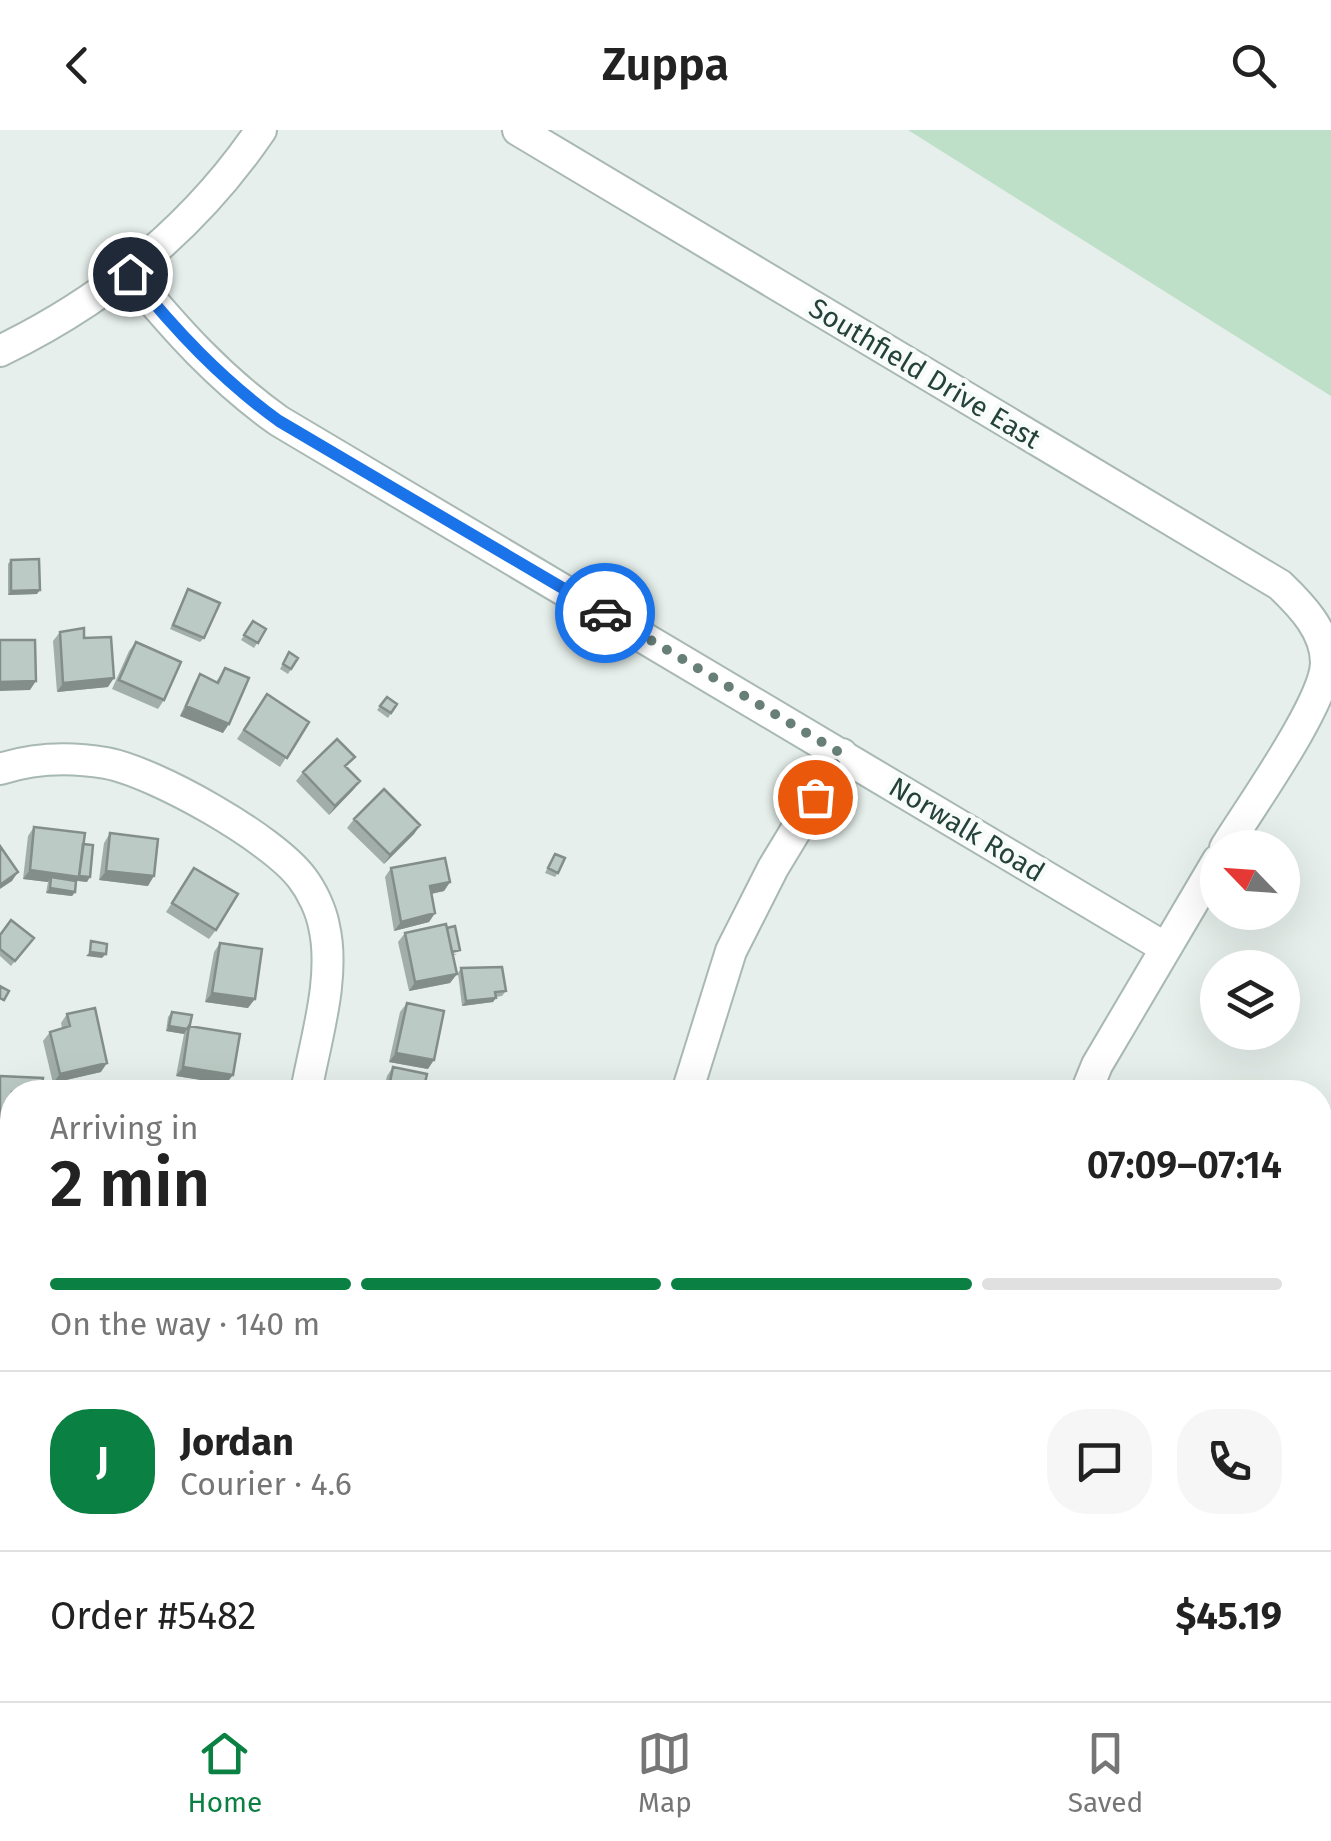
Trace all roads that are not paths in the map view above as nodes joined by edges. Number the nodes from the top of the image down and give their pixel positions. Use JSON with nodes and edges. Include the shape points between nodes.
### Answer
{"nodes":[{"id":1,"x":261,"y":130,"type":"edge"},
{"id":2,"x":518,"y":130,"type":"edge"},
{"id":3,"x":130,"y":274,"type":"junction"},
{"id":4,"x":0,"y":351,"type":"edge"},
{"id":5,"x":842,"y":754,"type":"junction"},
{"id":6,"x":0,"y":769,"type":"edge"},
{"id":7,"x":1236,"y":830,"type":"edge"},
{"id":8,"x":1200,"y":889,"type":"edge"},
{"id":9,"x":1164,"y":947,"type":"junction"},
{"id":10,"x":308,"y":1080,"type":"edge"},
{"id":11,"x":691,"y":1080,"type":"edge"},
{"id":12,"x":1092,"y":1080,"type":"edge"}],
"edges":[{"from":1,"to":3,"type":"street","via":[[214,191]]},
{"from":2,"to":7,"type":"street","name":"Southfield Drive East","via":[[1280,586],[1319,631],[1326,664],[1317,696]]},
{"from":3,"to":4,"type":"street"},
{"from":3,"to":5,"type":"street","name":"Norwalk Road","via":[[232,387],[279,421]]},
{"from":5,"to":9,"type":"street","name":"Norwalk Road"},
{"from":5,"to":11,"type":"street","via":[[731,952]]},
{"from":6,"to":10,"type":"street","via":[[46,760],[108,763],[149,777],[281,856],[302,877],[324,927],[326,968]]},
{"from":8,"to":9,"type":"street"},
{"from":9,"to":12,"type":"street"}]}
